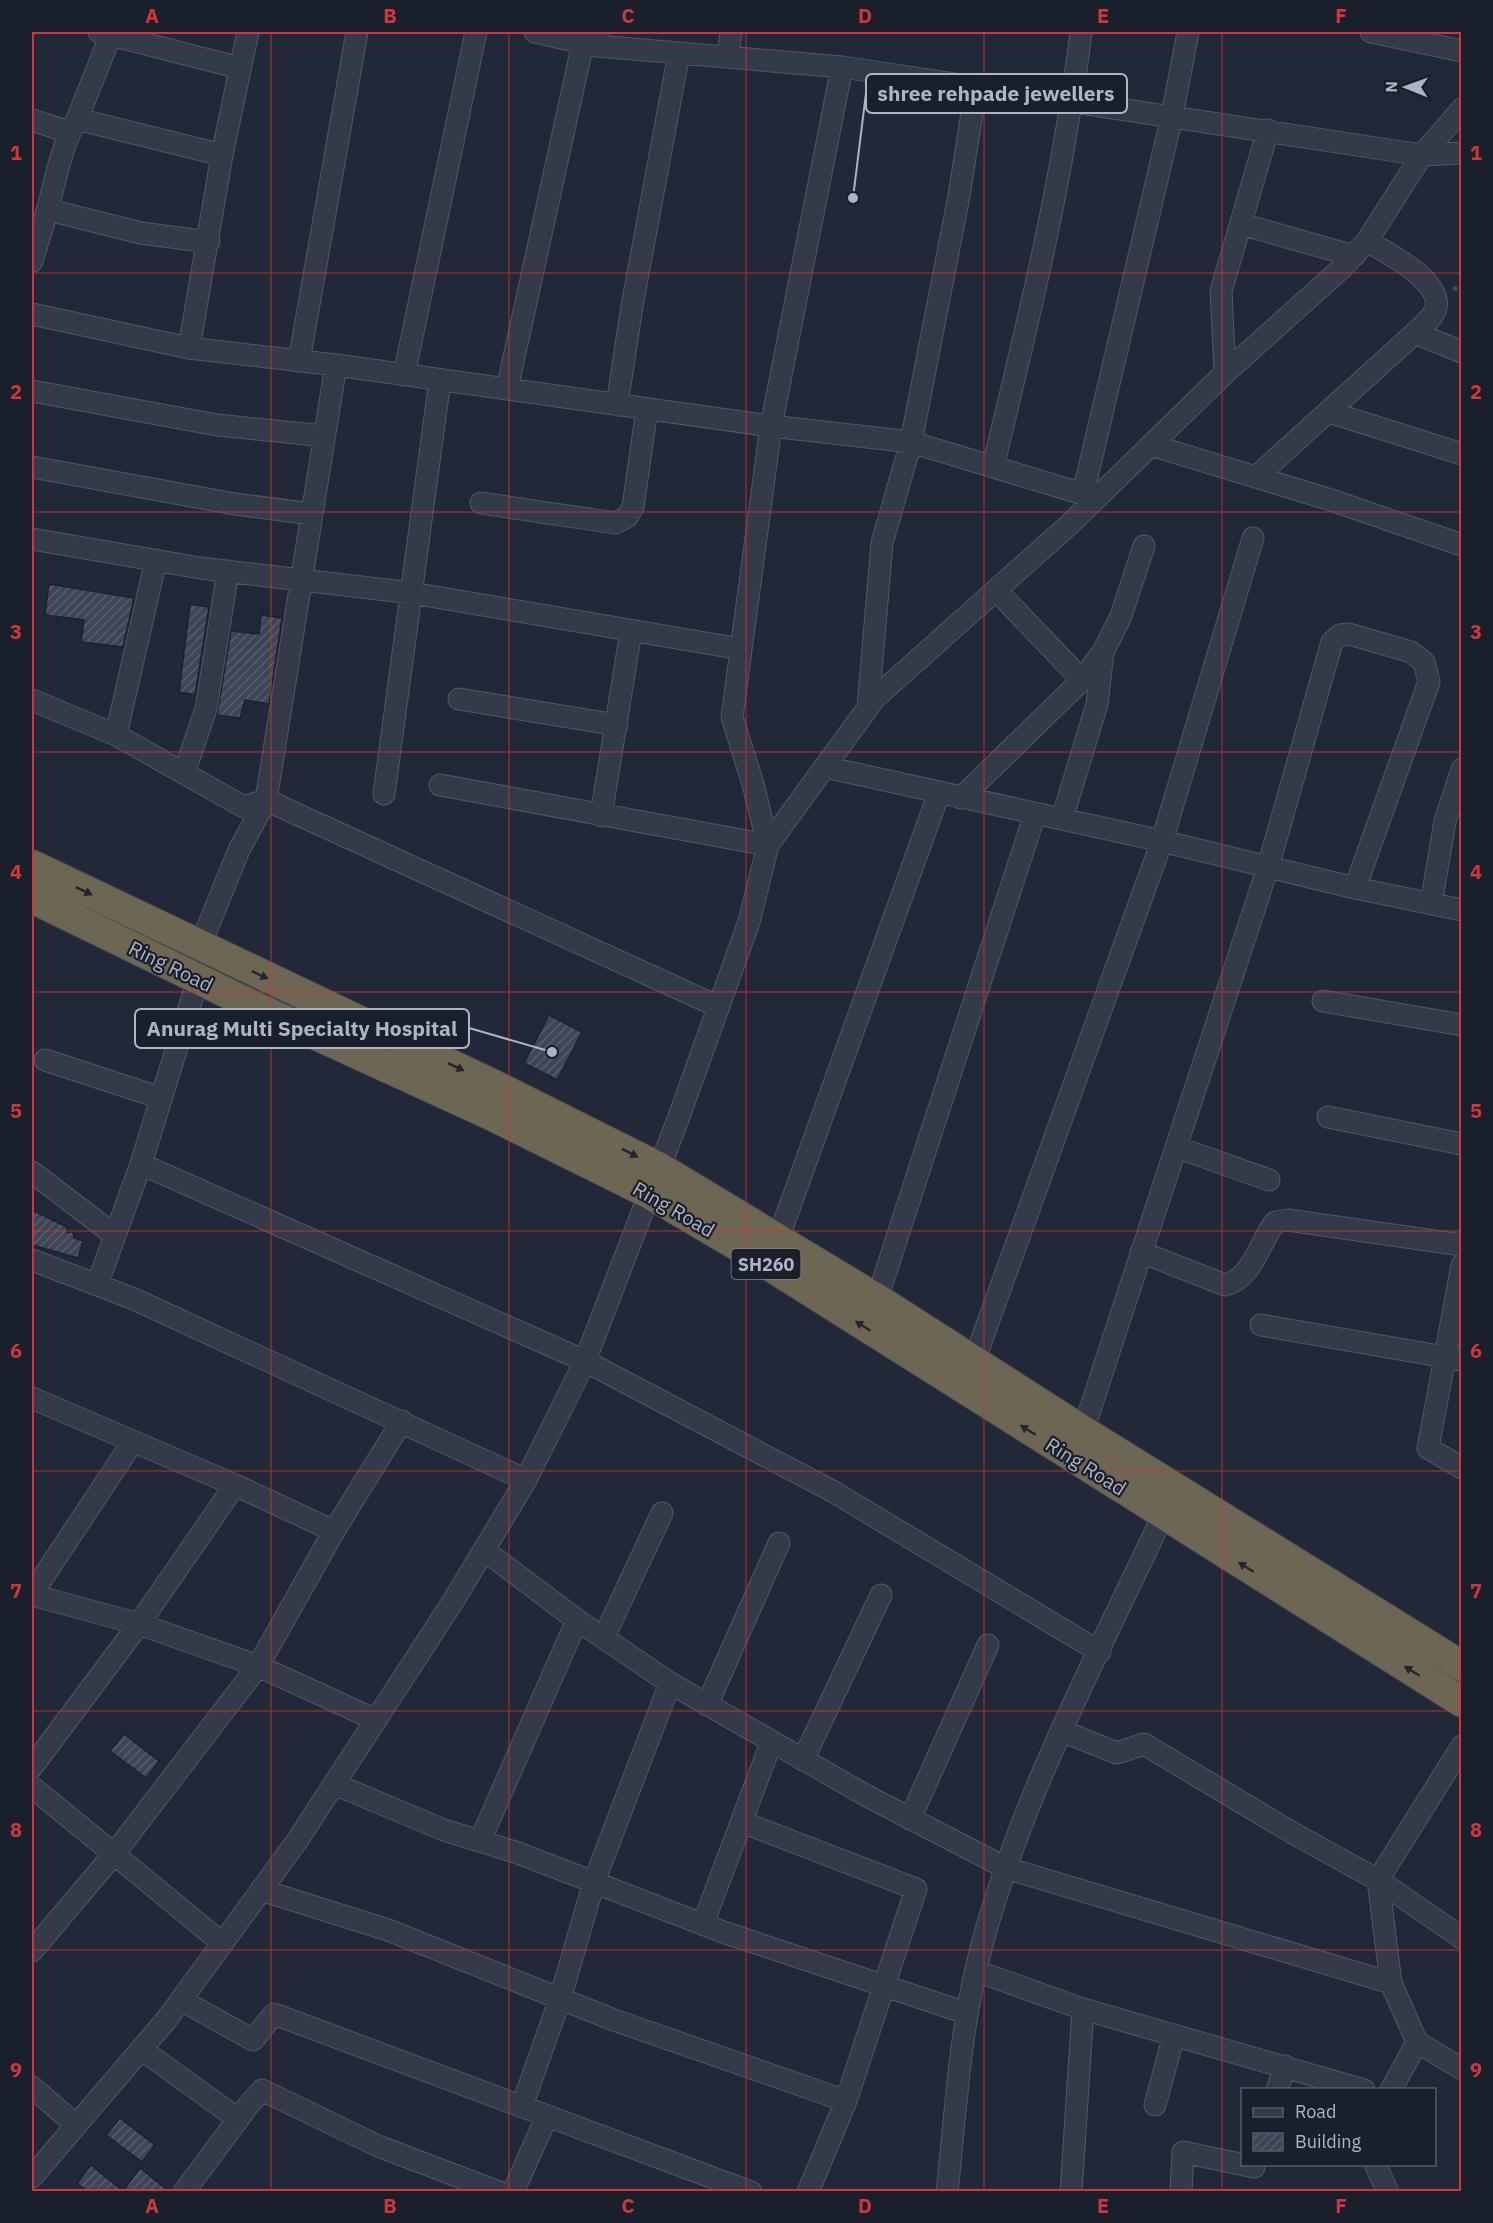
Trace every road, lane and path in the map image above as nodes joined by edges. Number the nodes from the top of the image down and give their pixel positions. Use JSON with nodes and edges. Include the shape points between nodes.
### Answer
{"nodes":[{"id":1,"x":248,"y":32,"type":"edge"},
{"id":2,"x":357,"y":32,"type":"edge"},
{"id":3,"x":476,"y":32,"type":"edge"},
{"id":4,"x":535,"y":32,"type":"edge"},
{"id":5,"x":731,"y":32,"type":"edge"},
{"id":6,"x":1081,"y":32,"type":"edge"},
{"id":7,"x":1188,"y":32,"type":"edge"},
{"id":8,"x":1371,"y":32,"type":"edge"},
{"id":9,"x":107,"y":33,"type":"edge"},
{"id":10,"x":1418,"y":37,"type":"edge"},
{"id":11,"x":593,"y":40,"type":"edge"},
{"id":12,"x":1461,"y":51,"type":"edge"},
{"id":13,"x":679,"y":53,"type":"junction"},
{"id":14,"x":728,"y":57,"type":"junction"},
{"id":15,"x":842,"y":67,"type":"junction"},
{"id":16,"x":240,"y":68,"type":"junction"},
{"id":17,"x":976,"y":87,"type":"junction"},
{"id":18,"x":1073,"y":100,"type":"junction"},
{"id":19,"x":1461,"y":109,"type":"edge"},
{"id":20,"x":1172,"y":116,"type":"junction"},
{"id":21,"x":32,"y":120,"type":"edge"},
{"id":22,"x":73,"y":126,"type":"junction"},
{"id":23,"x":1268,"y":130,"type":"junction"},
{"id":24,"x":1461,"y":153,"type":"edge"},
{"id":25,"x":222,"y":155,"type":"junction"},
{"id":26,"x":1422,"y":155,"type":"junction"},
{"id":27,"x":49,"y":210,"type":"junction"},
{"id":28,"x":1241,"y":224,"type":"junction"},
{"id":29,"x":35,"y":237,"type":"edge"},
{"id":30,"x":209,"y":242,"type":"junction"},
{"id":31,"x":1361,"y":248,"type":"junction"},
{"id":32,"x":32,"y":261,"type":"edge"},
{"id":33,"x":32,"y":314,"type":"edge"},
{"id":34,"x":1415,"y":333,"type":"junction"},
{"id":35,"x":189,"y":348,"type":"junction"},
{"id":36,"x":1461,"y":352,"type":"edge"},
{"id":37,"x":299,"y":361,"type":"junction"},
{"id":38,"x":336,"y":365,"type":"junction"},
{"id":39,"x":1225,"y":373,"type":"junction"},
{"id":40,"x":404,"y":375,"type":"junction"},
{"id":41,"x":440,"y":380,"type":"junction"},
{"id":42,"x":507,"y":389,"type":"junction"},
{"id":43,"x":32,"y":391,"type":"edge"},
{"id":44,"x":617,"y":405,"type":"junction"},
{"id":45,"x":647,"y":409,"type":"junction"},
{"id":46,"x":1329,"y":412,"type":"junction"},
{"id":47,"x":771,"y":426,"type":"junction"},
{"id":48,"x":324,"y":436,"type":"junction"},
{"id":49,"x":911,"y":442,"type":"junction"},
{"id":50,"x":1150,"y":445,"type":"junction"},
{"id":51,"x":1461,"y":454,"type":"edge"},
{"id":52,"x":32,"y":467,"type":"edge"},
{"id":53,"x":993,"y":467,"type":"junction"},
{"id":54,"x":1256,"y":477,"type":"junction"},
{"id":55,"x":1089,"y":496,"type":"junction"},
{"id":56,"x":480,"y":503,"type":"dead end"},
{"id":57,"x":312,"y":514,"type":"junction"},
{"id":58,"x":1253,"y":538,"type":"dead end"},
{"id":59,"x":32,"y":539,"type":"edge"},
{"id":60,"x":1461,"y":545,"type":"edge"},
{"id":61,"x":1144,"y":546,"type":"dead end"},
{"id":62,"x":156,"y":560,"type":"junction"},
{"id":63,"x":228,"y":571,"type":"junction"},
{"id":64,"x":301,"y":580,"type":"junction"},
{"id":65,"x":996,"y":590,"type":"junction"},
{"id":66,"x":412,"y":593,"type":"junction"},
{"id":67,"x":631,"y":631,"type":"junction"},
{"id":68,"x":741,"y":649,"type":"junction"},
{"id":69,"x":1103,"y":652,"type":"junction"},
{"id":70,"x":1082,"y":680,"type":"junction"},
{"id":71,"x":459,"y":699,"type":"dead end"},
{"id":72,"x":32,"y":700,"type":"edge"},
{"id":73,"x":868,"y":708,"type":"junction"},
{"id":74,"x":616,"y":725,"type":"junction"},
{"id":75,"x":116,"y":735,"type":"junction"},
{"id":76,"x":825,"y":767,"type":"junction"},
{"id":77,"x":1461,"y":769,"type":"edge"},
{"id":78,"x":184,"y":773,"type":"junction"},
{"id":79,"x":440,"y":785,"type":"dead end"},
{"id":80,"x":939,"y":793,"type":"junction"},
{"id":81,"x":384,"y":794,"type":"dead end"},
{"id":82,"x":960,"y":798,"type":"junction"},
{"id":83,"x":266,"y":800,"type":"junction"},
{"id":84,"x":1035,"y":814,"type":"junction"},
{"id":85,"x":601,"y":816,"type":"junction"},
{"id":86,"x":1062,"y":819,"type":"junction"},
{"id":87,"x":1162,"y":841,"type":"junction"},
{"id":88,"x":768,"y":845,"type":"junction"},
{"id":89,"x":32,"y":865,"type":"edge"},
{"id":90,"x":1268,"y":867,"type":"junction"},
{"id":91,"x":1355,"y":888,"type":"junction"},
{"id":92,"x":32,"y":898,"type":"edge"},
{"id":93,"x":1431,"y":904,"type":"junction"},
{"id":94,"x":1461,"y":910,"type":"edge"},
{"id":95,"x":200,"y":946,"type":"junction"},
{"id":96,"x":198,"y":979,"type":"junction"},
{"id":97,"x":1323,"y":1002,"type":"dead end"},
{"id":98,"x":719,"y":1007,"type":"junction"},
{"id":99,"x":1461,"y":1025,"type":"edge"},
{"id":100,"x":45,"y":1060,"type":"dead end"},
{"id":101,"x":161,"y":1098,"type":"junction"},
{"id":102,"x":1328,"y":1117,"type":"dead end"},
{"id":103,"x":1461,"y":1144,"type":"edge"},
{"id":104,"x":1176,"y":1147,"type":"junction"},
{"id":105,"x":141,"y":1164,"type":"junction"},
{"id":106,"x":32,"y":1172,"type":"edge"},
{"id":107,"x":1269,"y":1180,"type":"dead end"},
{"id":108,"x":655,"y":1181,"type":"junction"},
{"id":109,"x":113,"y":1234,"type":"junction"},
{"id":110,"x":778,"y":1239,"type":"junction"},
{"id":111,"x":1461,"y":1245,"type":"edge"},
{"id":112,"x":1141,"y":1252,"type":"junction"},
{"id":113,"x":32,"y":1260,"type":"edge"},
{"id":114,"x":1461,"y":1264,"type":"edge"},
{"id":115,"x":97,"y":1285,"type":"junction"},
{"id":116,"x":877,"y":1299,"type":"junction"},
{"id":117,"x":1261,"y":1325,"type":"dead end"},
{"id":118,"x":1453,"y":1359,"type":"edge"},
{"id":119,"x":585,"y":1361,"type":"junction"},
{"id":120,"x":974,"y":1361,"type":"junction"},
{"id":121,"x":32,"y":1399,"type":"edge"},
{"id":122,"x":402,"y":1421,"type":"junction"},
{"id":123,"x":1083,"y":1431,"type":"junction"},
{"id":124,"x":132,"y":1443,"type":"junction"},
{"id":125,"x":1461,"y":1468,"type":"edge"},
{"id":126,"x":526,"y":1480,"type":"junction"},
{"id":127,"x":235,"y":1485,"type":"junction"},
{"id":128,"x":662,"y":1513,"type":"dead end"},
{"id":129,"x":1163,"y":1515,"type":"junction"},
{"id":130,"x":334,"y":1531,"type":"junction"},
{"id":131,"x":779,"y":1543,"type":"dead end"},
{"id":132,"x":484,"y":1550,"type":"junction"},
{"id":133,"x":32,"y":1595,"type":"edge"},
{"id":134,"x":881,"y":1595,"type":"dead end"},
{"id":135,"x":577,"y":1620,"type":"junction"},
{"id":136,"x":139,"y":1624,"type":"junction"},
{"id":137,"x":604,"y":1637,"type":"junction"},
{"id":138,"x":988,"y":1645,"type":"dead end"},
{"id":139,"x":1100,"y":1652,"type":"junction"},
{"id":140,"x":258,"y":1666,"type":"junction"},
{"id":141,"x":1461,"y":1666,"type":"edge"},
{"id":142,"x":670,"y":1683,"type":"junction"},
{"id":143,"x":1461,"y":1702,"type":"edge"},
{"id":144,"x":706,"y":1704,"type":"junction"},
{"id":145,"x":376,"y":1719,"type":"junction"},
{"id":146,"x":1062,"y":1731,"type":"junction"},
{"id":147,"x":771,"y":1743,"type":"junction"},
{"id":148,"x":1461,"y":1746,"type":"edge"},
{"id":149,"x":803,"y":1760,"type":"junction"},
{"id":150,"x":32,"y":1767,"type":"edge"},
{"id":151,"x":334,"y":1784,"type":"junction"},
{"id":152,"x":32,"y":1787,"type":"edge"},
{"id":153,"x":910,"y":1819,"type":"junction"},
{"id":154,"x":742,"y":1822,"type":"junction"},
{"id":155,"x":480,"y":1841,"type":"junction"},
{"id":156,"x":114,"y":1854,"type":"junction"},
{"id":157,"x":1006,"y":1868,"type":"junction"},
{"id":158,"x":1378,"y":1881,"type":"junction"},
{"id":159,"x":594,"y":1882,"type":"junction"},
{"id":160,"x":261,"y":1890,"type":"junction"},
{"id":161,"x":703,"y":1924,"type":"junction"},
{"id":162,"x":1461,"y":1938,"type":"edge"},
{"id":163,"x":35,"y":1941,"type":"edge"},
{"id":164,"x":222,"y":1943,"type":"junction"},
{"id":165,"x":976,"y":1971,"type":"junction"},
{"id":166,"x":1391,"y":1983,"type":"junction"},
{"id":167,"x":884,"y":1986,"type":"junction"},
{"id":168,"x":560,"y":1999,"type":"junction"},
{"id":169,"x":181,"y":2000,"type":"junction"},
{"id":170,"x":1083,"y":2009,"type":"junction"},
{"id":171,"x":966,"y":2013,"type":"junction"},
{"id":172,"x":1174,"y":2035,"type":"junction"},
{"id":173,"x":1417,"y":2042,"type":"junction"},
{"id":174,"x":141,"y":2049,"type":"junction"},
{"id":175,"x":1285,"y":2066,"type":"junction"},
{"id":176,"x":1461,"y":2069,"type":"edge"},
{"id":177,"x":32,"y":2087,"type":"edge"},
{"id":178,"x":1278,"y":2088,"type":"edge"},
{"id":179,"x":1358,"y":2088,"type":"edge"},
{"id":180,"x":1392,"y":2088,"type":"edge"},
{"id":181,"x":846,"y":2101,"type":"junction"},
{"id":182,"x":1155,"y":2105,"type":"dead end"},
{"id":183,"x":522,"y":2106,"type":"junction"},
{"id":184,"x":547,"y":2116,"type":"junction"},
{"id":185,"x":238,"y":2119,"type":"junction"},
{"id":186,"x":76,"y":2125,"type":"junction"},
{"id":187,"x":1241,"y":2164,"type":"edge"},
{"id":188,"x":1376,"y":2166,"type":"edge"},
{"id":189,"x":32,"y":2177,"type":"edge"},
{"id":190,"x":184,"y":2192,"type":"edge"},
{"id":191,"x":499,"y":2192,"type":"edge"},
{"id":192,"x":513,"y":2192,"type":"edge"},
{"id":193,"x":751,"y":2192,"type":"edge"},
{"id":194,"x":808,"y":2192,"type":"edge"},
{"id":195,"x":946,"y":2192,"type":"edge"},
{"id":196,"x":1071,"y":2192,"type":"edge"},
{"id":197,"x":1181,"y":2192,"type":"edge"},
{"id":198,"x":1388,"y":2192,"type":"edge"}],
"edges":[{"from":1,"to":16,"type":"street"},
{"from":2,"to":37,"type":"street"},
{"from":3,"to":40,"type":"street"},
{"from":4,"to":11,"type":"street"},
{"from":5,"to":14,"type":"street"},
{"from":6,"to":18,"type":"street"},
{"from":7,"to":20,"type":"street"},
{"from":8,"to":10,"type":"street"},
{"from":9,"to":16,"type":"street"},
{"from":9,"to":22,"type":"street"},
{"from":10,"to":12,"type":"street"},
{"from":11,"to":13,"type":"street"},
{"from":11,"to":42,"type":"street"},
{"from":13,"to":14,"type":"street"},
{"from":13,"to":44,"type":"street"},
{"from":14,"to":15,"type":"street"},
{"from":15,"to":17,"type":"street"},
{"from":15,"to":47,"type":"street"},
{"from":16,"to":25,"type":"street"},
{"from":17,"to":18,"type":"street"},
{"from":17,"to":49,"type":"street"},
{"from":18,"to":20,"type":"street"},
{"from":18,"to":53,"type":"street","via":[[1046,249]]},
{"from":19,"to":26,"type":"street"},
{"from":20,"to":23,"type":"street"},
{"from":20,"to":55,"type":"street"},
{"from":21,"to":22,"type":"street"},
{"from":22,"to":25,"type":"street"},
{"from":22,"to":27,"type":"street"},
{"from":23,"to":26,"type":"street"},
{"from":23,"to":28,"type":"street"},
{"from":24,"to":26,"type":"street"},
{"from":25,"to":30,"type":"street"},
{"from":26,"to":31,"type":"street"},
{"from":27,"to":29,"type":"street"},
{"from":27,"to":30,"type":"street","via":[[141,233]]},
{"from":28,"to":31,"type":"street"},
{"from":28,"to":39,"type":"street","via":[[1221,291]]},
{"from":29,"to":32,"type":"street"},
{"from":30,"to":35,"type":"street"},
{"from":31,"to":34,"type":"street","via":[[1429,283],[1436,309]]},
{"from":31,"to":39,"type":"street"},
{"from":33,"to":35,"type":"street"},
{"from":34,"to":36,"type":"street"},
{"from":34,"to":46,"type":"street"},
{"from":35,"to":37,"type":"street"},
{"from":37,"to":38,"type":"street"},
{"from":38,"to":40,"type":"street"},
{"from":38,"to":48,"type":"street"},
{"from":39,"to":50,"type":"street"},
{"from":40,"to":41,"type":"street"},
{"from":41,"to":42,"type":"street"},
{"from":41,"to":66,"type":"street"},
{"from":42,"to":44,"type":"street"},
{"from":43,"to":48,"type":"street","via":[[217,425]]},
{"from":44,"to":45,"type":"street"},
{"from":45,"to":47,"type":"street"},
{"from":45,"to":56,"type":"street","via":[[633,507],[621,520],[615,523]]},
{"from":46,"to":51,"type":"street"},
{"from":46,"to":54,"type":"street"},
{"from":47,"to":49,"type":"street"},
{"from":47,"to":68,"type":"street"},
{"from":48,"to":57,"type":"street"},
{"from":49,"to":53,"type":"street"},
{"from":49,"to":73,"type":"street","via":[[882,543]]},
{"from":50,"to":54,"type":"street"},
{"from":50,"to":55,"type":"street"},
{"from":52,"to":57,"type":"street"},
{"from":53,"to":55,"type":"street"},
{"from":54,"to":60,"type":"street"},
{"from":55,"to":65,"type":"street"},
{"from":57,"to":64,"type":"street"},
{"from":58,"to":87,"type":"street"},
{"from":59,"to":62,"type":"street"},
{"from":61,"to":69,"type":"street","via":[[1121,616]]},
{"from":62,"to":63,"type":"street"},
{"from":62,"to":75,"type":"street"},
{"from":63,"to":64,"type":"street"},
{"from":63,"to":78,"type":"street","via":[[206,709]]},
{"from":64,"to":66,"type":"street"},
{"from":64,"to":83,"type":"street"},
{"from":65,"to":70,"type":"street"},
{"from":65,"to":73,"type":"street"},
{"from":66,"to":67,"type":"street"},
{"from":66,"to":81,"type":"street"},
{"from":67,"to":68,"type":"street"},
{"from":67,"to":74,"type":"street"},
{"from":68,"to":88,"type":"street","via":[[732,717]]},
{"from":69,"to":70,"type":"street"},
{"from":69,"to":86,"type":"street","via":[[1097,704]]},
{"from":70,"to":82,"type":"street"},
{"from":71,"to":74,"type":"street"},
{"from":72,"to":75,"type":"street"},
{"from":73,"to":76,"type":"street"},
{"from":74,"to":85,"type":"street"},
{"from":75,"to":78,"type":"street"},
{"from":76,"to":80,"type":"street"},
{"from":76,"to":88,"type":"street"},
{"from":77,"to":93,"type":"street","via":[[1445,821]]},
{"from":78,"to":83,"type":"street","via":[[244,807]]},
{"from":79,"to":85,"type":"street"},
{"from":80,"to":82,"type":"street"},
{"from":80,"to":110,"type":"street"},
{"from":82,"to":84,"type":"street"},
{"from":83,"to":95,"type":"street","via":[[239,850]]},
{"from":83,"to":98,"type":"street"},
{"from":84,"to":86,"type":"street"},
{"from":84,"to":116,"type":"street"},
{"from":85,"to":88,"type":"street"},
{"from":86,"to":87,"type":"street"},
{"from":87,"to":90,"type":"street"},
{"from":87,"to":120,"type":"street"},
{"from":88,"to":98,"type":"street","via":[[749,922]]},
{"from":89,"to":95,"type":"highway","name":"Ring Road","number":"SH260","one_way":true},
{"from":90,"to":91,"type":"street"},
{"from":90,"to":91,"type":"street","via":[[1332,642],[1349,634],[1381,641],[1411,652],[1424,662],[1429,682]]},
{"from":90,"to":104,"type":"street"},
{"from":91,"to":93,"type":"street"},
{"from":92,"to":96,"type":"highway","name":"Ring Road","number":"SH260"},
{"from":93,"to":94,"type":"street"},
{"from":95,"to":108,"type":"highway","name":"Ring Road","number":"SH260","one_way":true,"via":[[494,1085]]},
{"from":96,"to":101,"type":"street"},
{"from":96,"to":108,"type":"highway","name":"Ring Road","number":"SH260","via":[[491,1115]]},
{"from":97,"to":99,"type":"street"},
{"from":98,"to":108,"type":"street"},
{"from":100,"to":101,"type":"street"},
{"from":101,"to":105,"type":"street"},
{"from":102,"to":103,"type":"street"},
{"from":104,"to":107,"type":"street"},
{"from":104,"to":112,"type":"street"},
{"from":105,"to":109,"type":"street"},
{"from":105,"to":119,"type":"street"},
{"from":106,"to":109,"type":"street"},
{"from":108,"to":110,"type":"highway","name":"Ring Road","number":"SH260"},
{"from":108,"to":119,"type":"street"},
{"from":129,"to":108,"type":"highway","name":"Ring Road","number":"SH260","one_way":true,"via":[[740,1247]]},
{"from":109,"to":115,"type":"street"},
{"from":110,"to":116,"type":"highway","name":"Ring Road","number":"SH260"},
{"from":111,"to":112,"type":"street","via":[[1275,1222],[1244,1275],[1236,1283],[1225,1285]]},
{"from":112,"to":123,"type":"street"},
{"from":113,"to":115,"type":"street"},
{"from":114,"to":118,"type":"street"},
{"from":115,"to":122,"type":"street"},
{"from":116,"to":120,"type":"highway","name":"Ring Road","number":"SH260"},
{"from":117,"to":118,"type":"street"},
{"from":118,"to":125,"type":"street","via":[[1428,1448]]},
{"from":119,"to":126,"type":"street"},
{"from":119,"to":139,"type":"street","via":[[834,1492]]},
{"from":120,"to":123,"type":"highway","name":"Ring Road","number":"SH260"},
{"from":121,"to":124,"type":"street"},
{"from":122,"to":126,"type":"street"},
{"from":122,"to":130,"type":"street"},
{"from":123,"to":141,"type":"highway","name":"Ring Road","number":"SH260"},
{"from":124,"to":127,"type":"street"},
{"from":124,"to":133,"type":"street"},
{"from":126,"to":132,"type":"street"},
{"from":127,"to":130,"type":"street"},
{"from":127,"to":136,"type":"street"},
{"from":128,"to":137,"type":"street"},
{"from":129,"to":139,"type":"street"},
{"from":143,"to":129,"type":"highway","name":"Ring Road","number":"SH260","one_way":true},
{"from":130,"to":140,"type":"street"},
{"from":131,"to":144,"type":"street"},
{"from":132,"to":135,"type":"street"},
{"from":132,"to":145,"type":"street"},
{"from":133,"to":136,"type":"street"},
{"from":134,"to":149,"type":"street"},
{"from":135,"to":137,"type":"street"},
{"from":135,"to":155,"type":"street"},
{"from":136,"to":140,"type":"street"},
{"from":136,"to":150,"type":"street"},
{"from":137,"to":142,"type":"street"},
{"from":138,"to":153,"type":"street"},
{"from":139,"to":146,"type":"street"},
{"from":140,"to":145,"type":"street"},
{"from":140,"to":156,"type":"street"},
{"from":142,"to":144,"type":"street"},
{"from":142,"to":159,"type":"street"},
{"from":144,"to":147,"type":"street"},
{"from":145,"to":151,"type":"street"},
{"from":146,"to":157,"type":"street"},
{"from":146,"to":158,"type":"street","via":[[1117,1754],[1144,1744]]},
{"from":147,"to":149,"type":"street"},
{"from":147,"to":154,"type":"street"},
{"from":148,"to":158,"type":"street"},
{"from":149,"to":153,"type":"street"},
{"from":151,"to":155,"type":"street"},
{"from":151,"to":160,"type":"street"},
{"from":152,"to":156,"type":"street"},
{"from":153,"to":157,"type":"street"},
{"from":154,"to":161,"type":"street"},
{"from":154,"to":167,"type":"street","via":[[916,1889]]},
{"from":155,"to":159,"type":"street"},
{"from":156,"to":163,"type":"street"},
{"from":156,"to":164,"type":"street"},
{"from":157,"to":165,"type":"street"},
{"from":157,"to":166,"type":"street"},
{"from":158,"to":162,"type":"street"},
{"from":158,"to":166,"type":"street"},
{"from":159,"to":161,"type":"street"},
{"from":159,"to":168,"type":"street"},
{"from":160,"to":164,"type":"street"},
{"from":160,"to":168,"type":"street","via":[[388,1930]]},
{"from":161,"to":167,"type":"street"},
{"from":164,"to":169,"type":"street"},
{"from":165,"to":170,"type":"street"},
{"from":165,"to":171,"type":"street"},
{"from":166,"to":173,"type":"street"},
{"from":167,"to":171,"type":"street"},
{"from":167,"to":181,"type":"street"},
{"from":168,"to":181,"type":"street"},
{"from":168,"to":183,"type":"street"},
{"from":169,"to":174,"type":"street"},
{"from":169,"to":183,"type":"street","via":[[253,2040],[274,2014]]},
{"from":170,"to":172,"type":"street"},
{"from":170,"to":196,"type":"street"},
{"from":171,"to":195,"type":"street"},
{"from":172,"to":175,"type":"street"},
{"from":172,"to":182,"type":"street"},
{"from":173,"to":176,"type":"street"},
{"from":173,"to":180,"type":"street"},
{"from":174,"to":185,"type":"street"},
{"from":174,"to":186,"type":"street"},
{"from":175,"to":178,"type":"street"},
{"from":175,"to":179,"type":"street"},
{"from":177,"to":186,"type":"street"},
{"from":181,"to":194,"type":"street"},
{"from":183,"to":184,"type":"street"},
{"from":184,"to":192,"type":"street"},
{"from":184,"to":193,"type":"street"},
{"from":185,"to":190,"type":"street"},
{"from":185,"to":191,"type":"street","via":[[262,2090],[378,2146]]},
{"from":186,"to":189,"type":"street"},
{"from":187,"to":197,"type":"street","via":[[1183,2152]]},
{"from":188,"to":198,"type":"street"}]}
